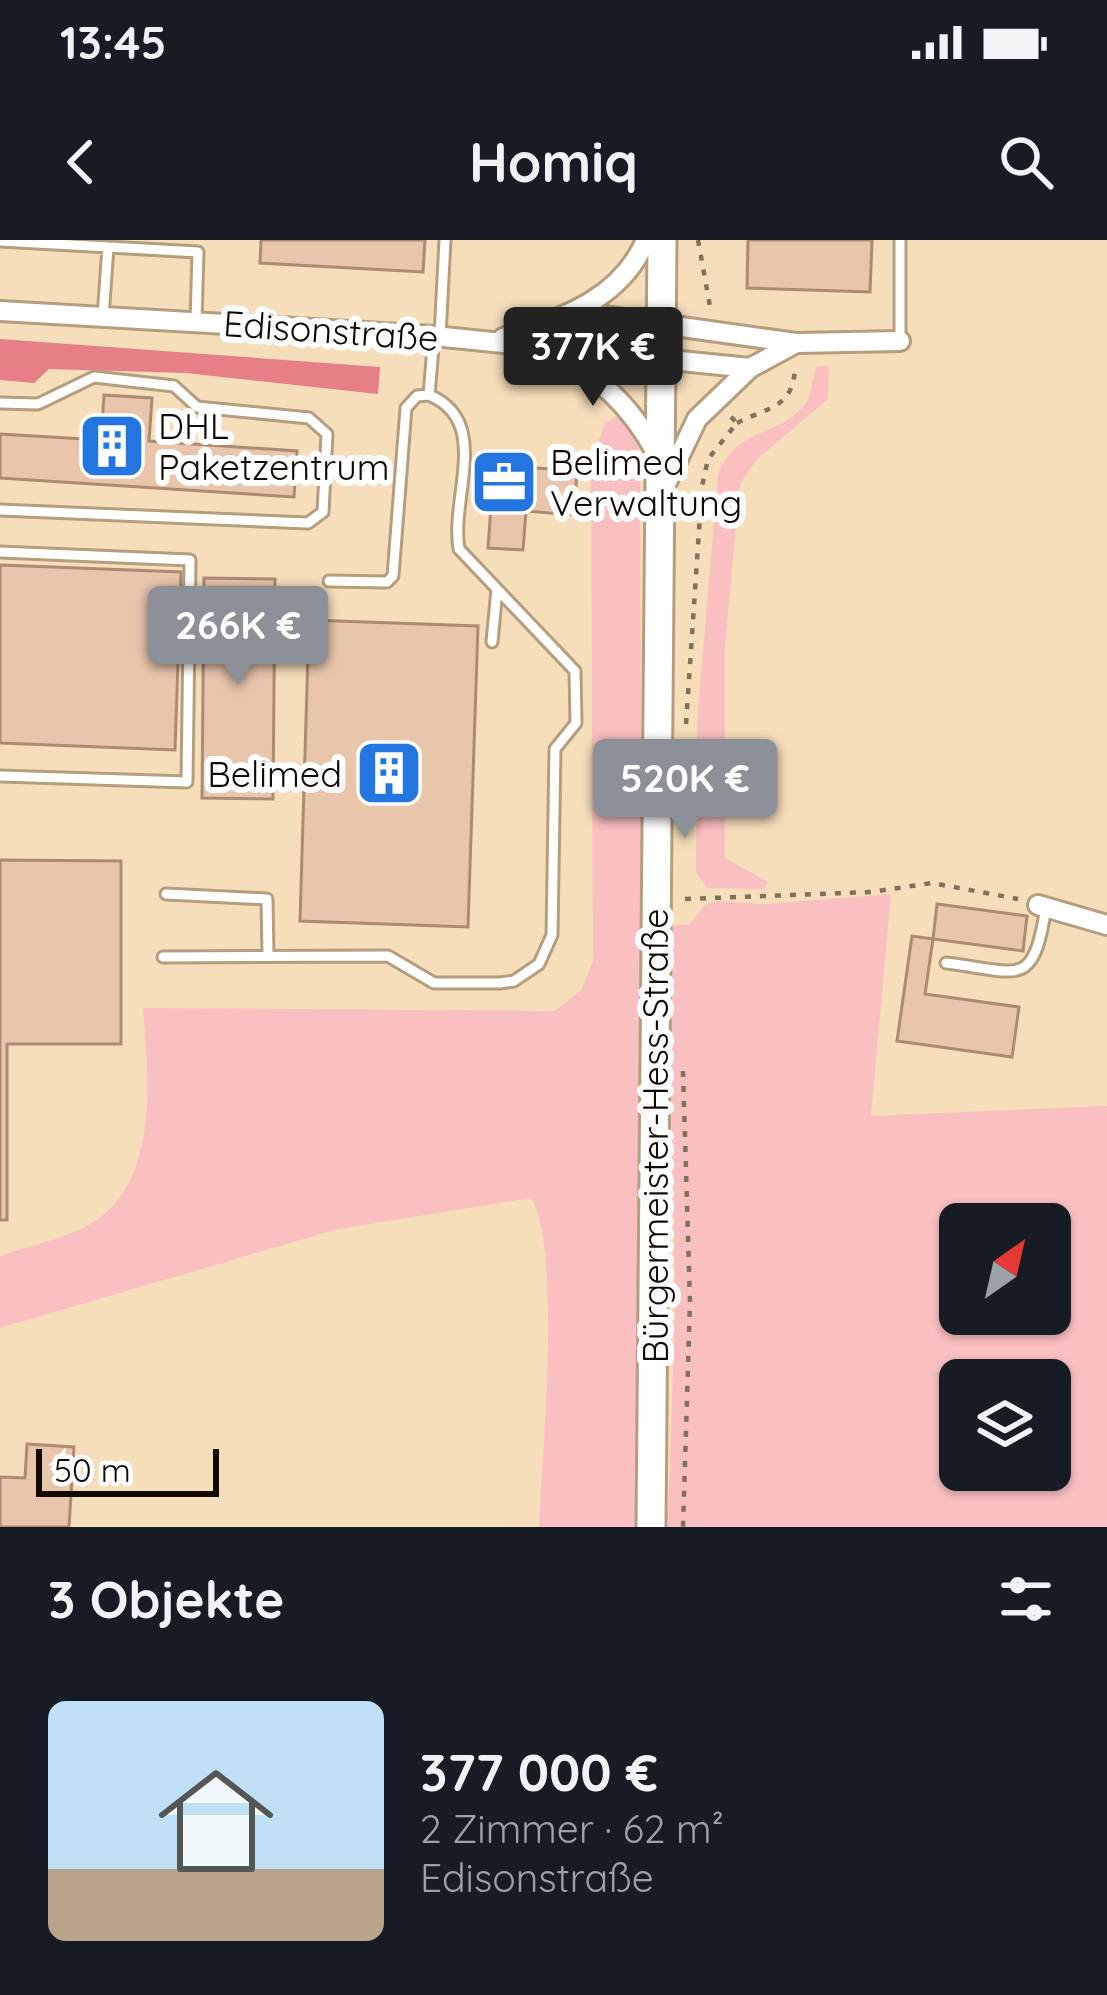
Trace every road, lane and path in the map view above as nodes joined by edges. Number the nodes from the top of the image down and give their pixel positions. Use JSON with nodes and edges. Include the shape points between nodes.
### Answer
{"nodes":[{"id":1,"x":446,"y":240,"type":"edge"},
{"id":2,"x":646,"y":240,"type":"edge"},
{"id":3,"x":662,"y":240,"type":"edge"},
{"id":4,"x":698,"y":240,"type":"edge"},
{"id":5,"x":900,"y":240,"type":"edge"},
{"id":6,"x":0,"y":241,"type":"edge"},
{"id":7,"x":108,"y":247,"type":"junction"},
{"id":8,"x":0,"y":311,"type":"edge"},
{"id":9,"x":574,"y":312,"type":"junction"},
{"id":10,"x":103,"y":316,"type":"junction"},
{"id":11,"x":196,"y":321,"type":"junction"},
{"id":12,"x":661,"y":326,"type":"junction"},
{"id":13,"x":712,"y":329,"type":"junction"},
{"id":14,"x":437,"y":337,"type":"junction"},
{"id":15,"x":900,"y":341,"type":"joint"},
{"id":16,"x":493,"y":342,"type":"junction"},
{"id":17,"x":796,"y":343,"type":"junction"},
{"id":18,"x":540,"y":346,"type":"junction"},
{"id":19,"x":661,"y":358,"type":"junction"},
{"id":20,"x":750,"y":368,"type":"junction"},
{"id":21,"x":430,"y":395,"type":"junction"},
{"id":22,"x":713,"y":400,"type":"junction"},
{"id":23,"x":0,"y":404,"type":"edge"},
{"id":24,"x":737,"y":423,"type":"junction"},
{"id":25,"x":660,"y":459,"type":"junction"},
{"id":26,"x":659,"y":502,"type":"junction"},
{"id":27,"x":0,"y":509,"type":"edge"},
{"id":28,"x":0,"y":552,"type":"edge"},
{"id":29,"x":328,"y":581,"type":"dead end"},
{"id":30,"x":497,"y":589,"type":"junction"},
{"id":31,"x":492,"y":642,"type":"dead end"},
{"id":32,"x":686,"y":731,"type":"dead end"},
{"id":33,"x":0,"y":776,"type":"edge"},
{"id":34,"x":166,"y":894,"type":"dead end"},
{"id":35,"x":1042,"y":906,"type":"junction"},
{"id":36,"x":683,"y":912,"type":"dead end"},
{"id":37,"x":1107,"y":925,"type":"edge"},
{"id":38,"x":268,"y":956,"type":"junction"},
{"id":39,"x":163,"y":957,"type":"dead end"},
{"id":40,"x":946,"y":963,"type":"dead end"},
{"id":41,"x":682,"y":1056,"type":"dead end"},
{"id":42,"x":651,"y":1527,"type":"edge"},
{"id":43,"x":683,"y":1527,"type":"edge"}],
"edges":[{"from":1,"to":14,"type":"lane"},
{"from":2,"to":9,"type":"street","via":[[622,279]]},
{"from":3,"to":12,"type":"main road","name":"Bürgermeister-Hess-Straße"},
{"from":4,"to":13,"type":"path"},
{"from":5,"to":15,"type":"lane"},
{"from":6,"to":7,"type":"lane"},
{"from":7,"to":10,"type":"lane"},
{"from":7,"to":11,"type":"lane","via":[[198,252]]},
{"from":8,"to":10,"type":"street","name":"Edisonstraße"},
{"from":9,"to":12,"type":"street"},
{"from":9,"to":16,"type":"street"},
{"from":10,"to":11,"type":"street","name":"Edisonstraße"},
{"from":11,"to":14,"type":"street","name":"Edisonstraße"},
{"from":12,"to":13,"type":"street"},
{"from":12,"to":19,"type":"main road","name":"Bürgermeister-Hess-Straße"},
{"from":13,"to":17,"type":"street"},
{"from":14,"to":16,"type":"street","name":"Edisonstraße"},
{"from":14,"to":21,"type":"lane"},
{"from":15,"to":17,"type":"street"},
{"from":16,"to":18,"type":"street","name":"Edisonstraße"},
{"from":17,"to":20,"type":"street"},
{"from":17,"to":24,"type":"path","via":[[790,394],[775,410]]},
{"from":18,"to":19,"type":"street","name":"Edisonstraße"},
{"from":18,"to":25,"type":"street","via":[[599,377],[635,413]]},
{"from":19,"to":20,"type":"street","name":"Edisonstraße"},
{"from":19,"to":25,"type":"main road","name":"Bürgermeister-Hess-Straße"},
{"from":20,"to":22,"type":"street"},
{"from":21,"to":29,"type":"lane","via":[[406,408],[393,576]]},
{"from":21,"to":30,"type":"lane","via":[[454,408],[465,431],[459,549]]},
{"from":22,"to":24,"type":"path"},
{"from":22,"to":26,"type":"street","via":[[682,443]]},
{"from":23,"to":27,"type":"lane","via":[[38,404],[94,377],[174,386],[197,407],[309,418],[327,434],[323,512],[308,523]]},
{"from":24,"to":32,"type":"path","via":[[708,459],[702,486]]},
{"from":25,"to":26,"type":"main road","name":"Bürgermeister-Hess-Straße"},
{"from":26,"to":42,"type":"main road","name":"Bürgermeister-Hess-Straße"},
{"from":28,"to":33,"type":"lane","via":[[190,560],[187,782]]},
{"from":30,"to":31,"type":"lane"},
{"from":30,"to":38,"type":"lane","via":[[565,657],[578,687],[576,723],[555,749],[546,953],[528,973],[500,983],[434,982],[388,956]]},
{"from":34,"to":38,"type":"lane","via":[[267,899]]},
{"from":35,"to":36,"type":"path","via":[[932,883],[685,899]]},
{"from":35,"to":37,"type":"street"},
{"from":35,"to":40,"type":"lane","via":[[1030,966],[1018,972]]},
{"from":38,"to":39,"type":"lane"},
{"from":41,"to":43,"type":"path","via":[[690,1302]]}]}
